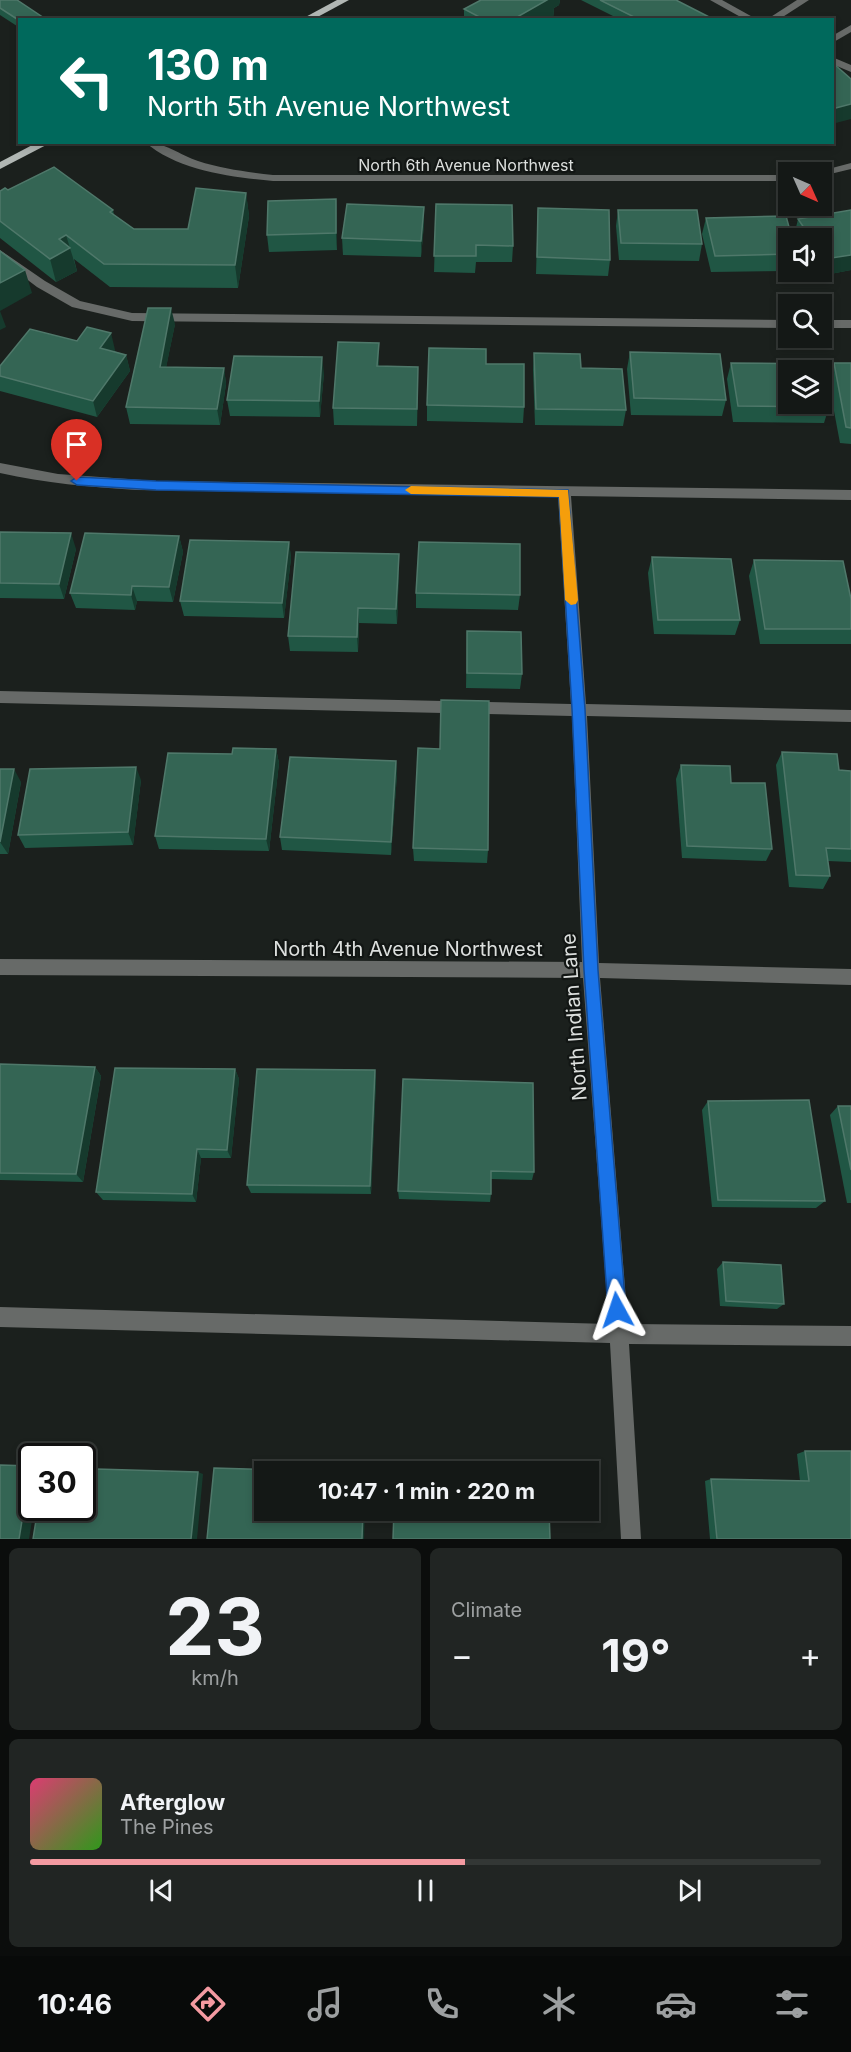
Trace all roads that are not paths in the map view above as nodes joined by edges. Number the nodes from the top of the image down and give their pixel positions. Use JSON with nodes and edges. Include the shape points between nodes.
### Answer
{"nodes":[{"id":1,"x":344,"y":0,"type":"edge"},
{"id":2,"x":715,"y":0,"type":"edge"},
{"id":3,"x":804,"y":0,"type":"edge"},
{"id":4,"x":308,"y":18,"type":"edge"},
{"id":5,"x":750,"y":18,"type":"edge"},
{"id":6,"x":773,"y":18,"type":"edge"},
{"id":7,"x":851,"y":28,"type":"edge"},
{"id":8,"x":834,"y":39,"type":"edge"},
{"id":9,"x":834,"y":61,"type":"edge"},
{"id":10,"x":851,"y":69,"type":"edge"},
{"id":11,"x":44,"y":144,"type":"edge"},
{"id":12,"x":154,"y":144,"type":"edge"},
{"id":13,"x":0,"y":166,"type":"edge"},
{"id":14,"x":851,"y":166,"type":"edge"},
{"id":15,"x":832,"y":171,"type":"edge"},
{"id":16,"x":778,"y":178,"type":"edge"},
{"id":17,"x":0,"y":255,"type":"edge"},
{"id":18,"x":778,"y":324,"type":"edge"},
{"id":19,"x":832,"y":324,"type":"edge"},
{"id":20,"x":851,"y":324,"type":"edge"},
{"id":21,"x":0,"y":468,"type":"edge"},
{"id":22,"x":564,"y":493,"type":"junction"},
{"id":23,"x":851,"y":495,"type":"edge"},
{"id":24,"x":0,"y":697,"type":"edge"},
{"id":25,"x":579,"y":709,"type":"junction"},
{"id":26,"x":851,"y":717,"type":"edge"},
{"id":27,"x":0,"y":967,"type":"edge"},
{"id":28,"x":591,"y":970,"type":"junction"},
{"id":29,"x":851,"y":977,"type":"edge"},
{"id":30,"x":0,"y":1317,"type":"edge"},
{"id":31,"x":619,"y":1334,"type":"junction"},
{"id":32,"x":851,"y":1336,"type":"edge"},
{"id":33,"x":631,"y":1539,"type":"edge"}],
"edges":[{"from":1,"to":4,"type":"main road"},
{"from":2,"to":5,"type":"street"},
{"from":3,"to":6,"type":"street"},
{"from":7,"to":8,"type":"street"},
{"from":9,"to":10,"type":"street"},
{"from":11,"to":13,"type":"main road"},
{"from":12,"to":16,"type":"street","name":"North 6th Avenue Northwest","via":[[197,165],[237,175],[273,178]]},
{"from":14,"to":15,"type":"street"},
{"from":17,"to":18,"type":"street","via":[[76,304],[132,317]]},
{"from":19,"to":20,"type":"street"},
{"from":21,"to":22,"type":"street","via":[[77,481],[156,486]]},
{"from":22,"to":23,"type":"street"},
{"from":22,"to":25,"type":"street","name":"North Indian Lane"},
{"from":24,"to":25,"type":"street"},
{"from":25,"to":26,"type":"street"},
{"from":25,"to":28,"type":"street","name":"North Indian Lane"},
{"from":27,"to":28,"type":"street","name":"North 4th Avenue Northwest"},
{"from":28,"to":29,"type":"street","name":"North 4th Avenue Northwest"},
{"from":28,"to":31,"type":"street","name":"North Indian Lane"},
{"from":30,"to":31,"type":"street"},
{"from":31,"to":32,"type":"street"},
{"from":31,"to":33,"type":"street","name":"North Indian Lane"}]}
